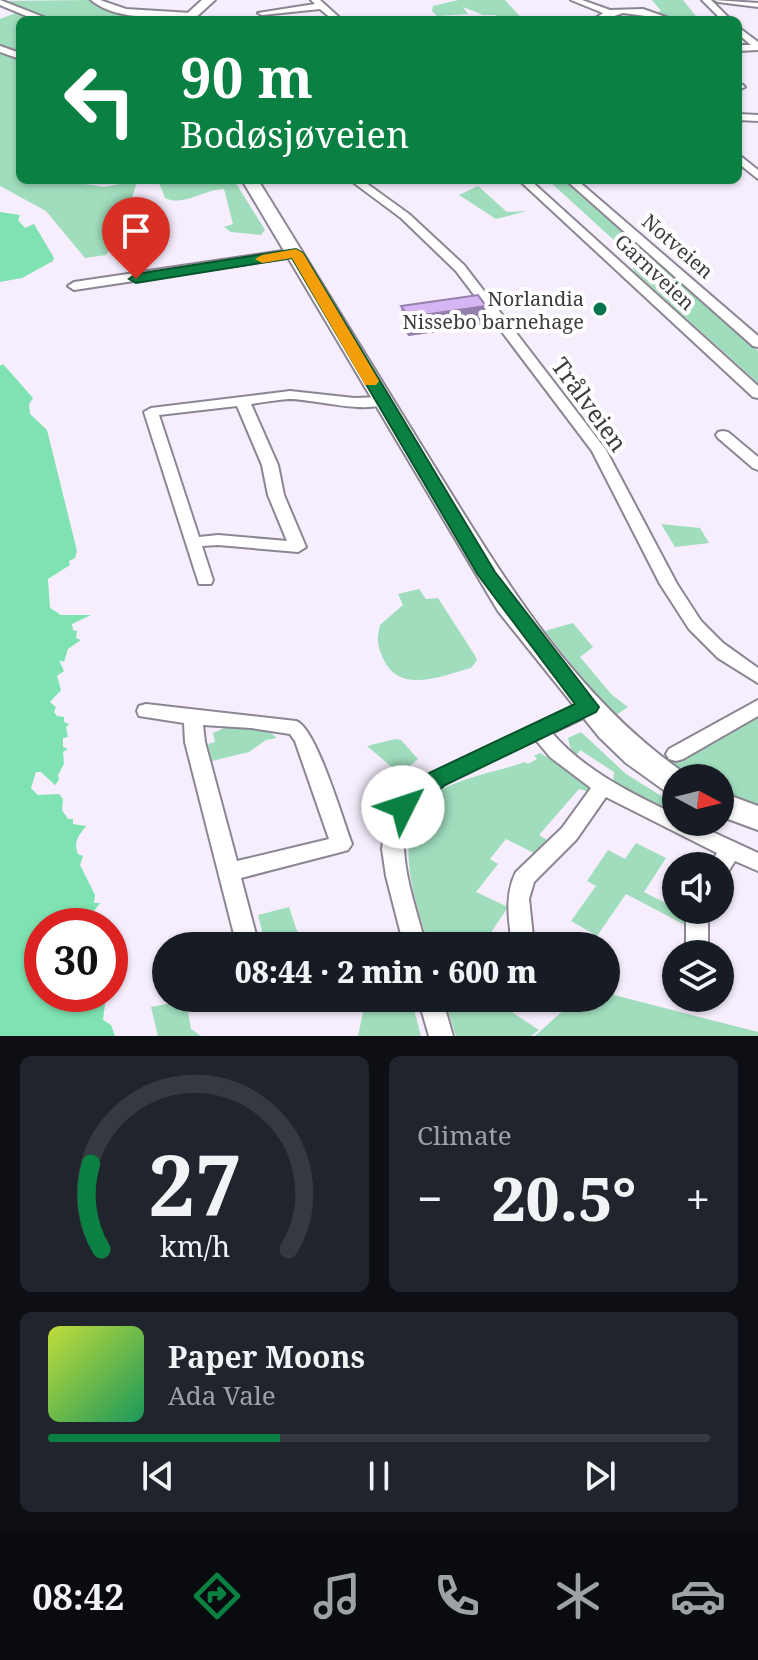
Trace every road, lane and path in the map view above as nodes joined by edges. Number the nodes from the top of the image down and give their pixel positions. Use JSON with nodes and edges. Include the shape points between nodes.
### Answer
{"nodes":[{"id":1,"x":95,"y":0,"type":"edge"},
{"id":2,"x":209,"y":0,"type":"edge"},
{"id":3,"x":575,"y":0,"type":"edge"},
{"id":4,"x":599,"y":0,"type":"edge"},
{"id":5,"x":706,"y":0,"type":"edge"},
{"id":6,"x":718,"y":0,"type":"edge"},
{"id":7,"x":0,"y":2,"type":"edge"},
{"id":8,"x":318,"y":3,"type":"edge"},
{"id":9,"x":758,"y":5,"type":"edge"},
{"id":10,"x":16,"y":10,"type":"junction"},
{"id":11,"x":612,"y":12,"type":"junction"},
{"id":12,"x":2,"y":15,"type":"dead end"},
{"id":13,"x":32,"y":16,"type":"edge"},
{"id":14,"x":179,"y":16,"type":"edge"},
{"id":15,"x":189,"y":16,"type":"edge"},
{"id":16,"x":267,"y":16,"type":"edge"},
{"id":17,"x":333,"y":16,"type":"edge"},
{"id":18,"x":604,"y":16,"type":"edge"},
{"id":19,"x":659,"y":16,"type":"edge"},
{"id":20,"x":723,"y":16,"type":"edge"},
{"id":21,"x":742,"y":33,"type":"edge"},
{"id":22,"x":758,"y":47,"type":"edge"},
{"id":23,"x":742,"y":161,"type":"edge"},
{"id":24,"x":758,"y":176,"type":"edge"},
{"id":25,"x":253,"y":184,"type":"edge"},
{"id":26,"x":361,"y":184,"type":"edge"},
{"id":27,"x":528,"y":184,"type":"edge"},
{"id":28,"x":576,"y":184,"type":"edge"},
{"id":29,"x":296,"y":253,"type":"junction"},
{"id":30,"x":74,"y":286,"type":"dead end"},
{"id":31,"x":758,"y":343,"type":"edge"},
{"id":32,"x":758,"y":394,"type":"edge"},
{"id":33,"x":242,"y":400,"type":"junction"},
{"id":34,"x":383,"y":401,"type":"junction"},
{"id":35,"x":723,"y":435,"type":"dead end"},
{"id":36,"x":758,"y":465,"type":"edge"},
{"id":37,"x":195,"y":542,"type":"junction"},
{"id":38,"x":205,"y":580,"type":"dead end"},
{"id":39,"x":758,"y":677,"type":"edge"},
{"id":40,"x":589,"y":707,"type":"junction"},
{"id":41,"x":758,"y":707,"type":"edge"},
{"id":42,"x":146,"y":711,"type":"dead end"},
{"id":43,"x":193,"y":718,"type":"junction"},
{"id":44,"x":540,"y":732,"type":"junction"},
{"id":45,"x":664,"y":764,"type":"edge"},
{"id":46,"x":681,"y":764,"type":"edge"},
{"id":47,"x":604,"y":785,"type":"junction"},
{"id":48,"x":734,"y":809,"type":"edge"},
{"id":49,"x":758,"y":818,"type":"edge"},
{"id":50,"x":715,"y":852,"type":"edge"},
{"id":51,"x":734,"y":859,"type":"edge"},
{"id":52,"x":758,"y":862,"type":"edge"},
{"id":53,"x":229,"y":872,"type":"junction"},
{"id":54,"x":244,"y":932,"type":"edge"},
{"id":55,"x":412,"y":932,"type":"edge"},
{"id":56,"x":522,"y":932,"type":"edge"},
{"id":57,"x":434,"y":1012,"type":"edge"},
{"id":58,"x":441,"y":1036,"type":"edge"}],
"edges":[{"from":1,"to":14,"type":"street","via":[[122,10]]},
{"from":2,"to":15,"type":"street"},
{"from":3,"to":11,"type":"street"},
{"from":4,"to":11,"type":"street"},
{"from":5,"to":20,"type":"street"},
{"from":6,"to":9,"type":"street"},
{"from":7,"to":10,"type":"street"},
{"from":8,"to":16,"type":"street"},
{"from":8,"to":17,"type":"street"},
{"from":10,"to":12,"type":"street"},
{"from":10,"to":13,"type":"street"},
{"from":11,"to":18,"type":"street"},
{"from":11,"to":19,"type":"street"},
{"from":21,"to":22,"type":"street"},
{"from":23,"to":24,"type":"street"},
{"from":25,"to":29,"type":"street"},
{"from":26,"to":39,"type":"street","name":"Trålveien","via":[[405,216],[460,268],[599,450],[697,628]]},
{"from":27,"to":32,"type":"street","name":"Garnveien"},
{"from":28,"to":31,"type":"street","name":"Notveien"},
{"from":29,"to":30,"type":"street"},
{"from":29,"to":34,"type":"street"},
{"from":33,"to":34,"type":"street","via":[[290,395]]},
{"from":33,"to":37,"type":"street","via":[[151,412]]},
{"from":33,"to":37,"type":"street","via":[[298,547]]},
{"from":34,"to":40,"type":"street","via":[[487,575]]},
{"from":35,"to":36,"type":"street"},
{"from":37,"to":38,"type":"street"},
{"from":40,"to":44,"type":"street"},
{"from":40,"to":45,"type":"street","via":[[636,755]]},
{"from":41,"to":46,"type":"street"},
{"from":42,"to":43,"type":"street"},
{"from":43,"to":53,"type":"street"},
{"from":43,"to":53,"type":"street","via":[[296,728],[341,844]]},
{"from":44,"to":47,"type":"street","via":[[557,755]]},
{"from":44,"to":55,"type":"street","via":[[437,779],[403,807],[393,849]]},
{"from":47,"to":50,"type":"street"},
{"from":47,"to":56,"type":"street","via":[[569,834],[524,878],[518,899]]},
{"from":48,"to":49,"type":"street"},
{"from":51,"to":52,"type":"street"},
{"from":53,"to":54,"type":"street"},
{"from":57,"to":58,"type":"street"}]}
